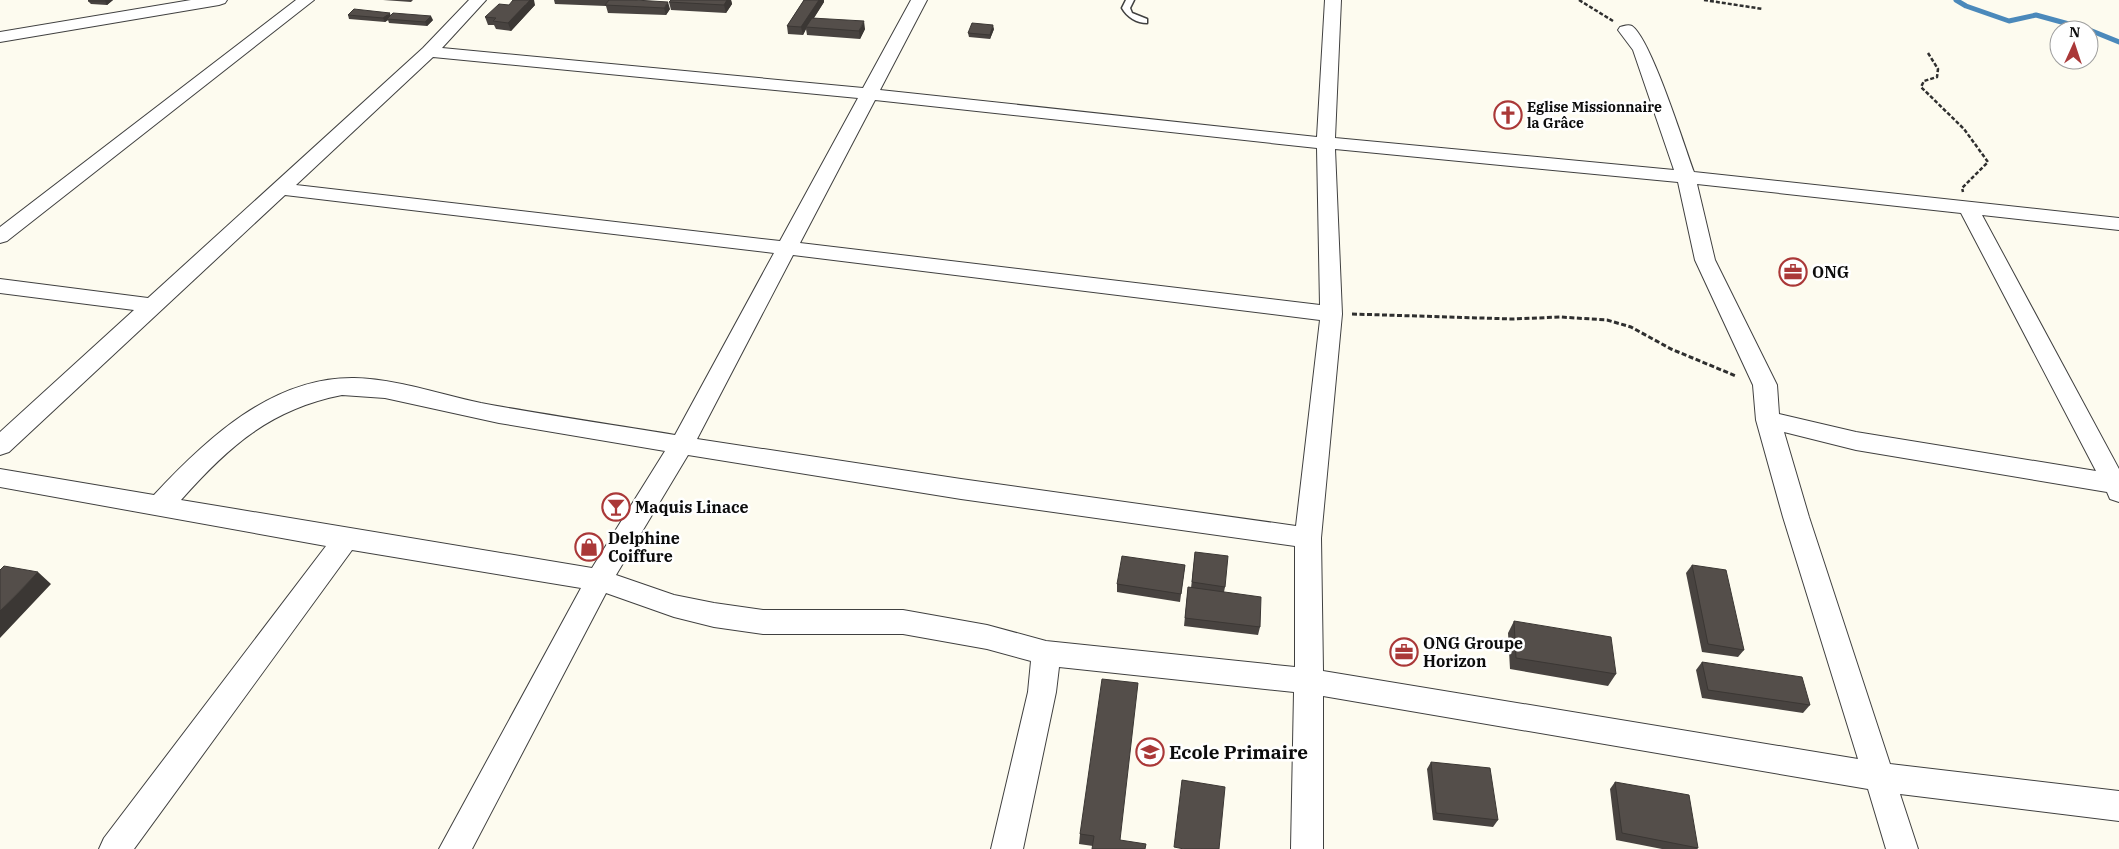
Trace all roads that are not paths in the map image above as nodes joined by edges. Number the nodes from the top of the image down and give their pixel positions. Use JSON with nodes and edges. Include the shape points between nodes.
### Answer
{"nodes":[{"id":1,"x":212,"y":0,"type":"edge"},
{"id":2,"x":219,"y":0,"type":"edge"},
{"id":3,"x":306,"y":0,"type":"edge"},
{"id":4,"x":478,"y":0,"type":"edge"},
{"id":5,"x":919,"y":0,"type":"edge"},
{"id":6,"x":1130,"y":0,"type":"edge"},
{"id":7,"x":1334,"y":0,"type":"edge"},
{"id":8,"x":0,"y":21,"type":"edge"},
{"id":9,"x":1144,"y":21,"type":"dead end"},
{"id":10,"x":1626,"y":30,"type":"road end"},
{"id":11,"x":0,"y":37,"type":"edge"},
{"id":12,"x":429,"y":52,"type":"junction"},
{"id":13,"x":868,"y":94,"type":"junction"},
{"id":14,"x":1326,"y":143,"type":"junction"},
{"id":15,"x":1686,"y":177,"type":"junction"},
{"id":16,"x":280,"y":189,"type":"junction"},
{"id":17,"x":1968,"y":206,"type":"junction"},
{"id":18,"x":2119,"y":224,"type":"edge"},
{"id":19,"x":0,"y":237,"type":"edge"},
{"id":20,"x":788,"y":248,"type":"junction"},
{"id":21,"x":0,"y":286,"type":"edge"},
{"id":22,"x":154,"y":306,"type":"junction"},
{"id":23,"x":1331,"y":314,"type":"junction"},
{"id":24,"x":1768,"y":420,"type":"junction"},
{"id":25,"x":0,"y":446,"type":"edge"},
{"id":26,"x":682,"y":446,"type":"junction"},
{"id":27,"x":0,"y":478,"type":"edge"},
{"id":28,"x":2117,"y":488,"type":"edge"},
{"id":29,"x":160,"y":506,"type":"junction"},
{"id":30,"x":1308,"y":538,"type":"junction"},
{"id":31,"x":346,"y":539,"type":"junction"},
{"id":32,"x":599,"y":580,"type":"junction"},
{"id":33,"x":1046,"y":653,"type":"junction"},
{"id":34,"x":1309,"y":681,"type":"junction"},
{"id":35,"x":1880,"y":777,"type":"junction"},
{"id":36,"x":2119,"y":806,"type":"edge"},
{"id":37,"x":115,"y":849,"type":"edge"},
{"id":38,"x":455,"y":849,"type":"edge"},
{"id":39,"x":1007,"y":849,"type":"edge"},
{"id":40,"x":1307,"y":849,"type":"edge"},
{"id":41,"x":1902,"y":849,"type":"edge"}],
"edges":[{"from":1,"to":8,"type":"street","via":[[66,17]]},
{"from":2,"to":11,"type":"street"},
{"from":3,"to":19,"type":"street"},
{"from":4,"to":12,"type":"street"},
{"from":5,"to":13,"type":"street"},
{"from":6,"to":9,"type":"lane","via":[[1126,8],[1129,14]]},
{"from":7,"to":14,"type":"street"},
{"from":10,"to":15,"type":"street","via":[[1641,50]]},
{"from":12,"to":13,"type":"street"},
{"from":12,"to":16,"type":"street"},
{"from":13,"to":14,"type":"street"},
{"from":13,"to":20,"type":"street"},
{"from":14,"to":15,"type":"street"},
{"from":14,"to":23,"type":"street"},
{"from":15,"to":17,"type":"street"},
{"from":15,"to":24,"type":"street","via":[[1705,260],[1765,384]]},
{"from":16,"to":20,"type":"street"},
{"from":16,"to":22,"type":"street"},
{"from":17,"to":18,"type":"street"},
{"from":17,"to":28,"type":"street"},
{"from":20,"to":23,"type":"street"},
{"from":20,"to":26,"type":"street"},
{"from":21,"to":22,"type":"street"},
{"from":22,"to":25,"type":"street"},
{"from":23,"to":30,"type":"street"},
{"from":24,"to":28,"type":"street","via":[[1856,441]]},
{"from":24,"to":35,"type":"street","via":[[1796,518]]},
{"from":26,"to":29,"type":"street","via":[[346,386],[291,401],[244,425],[197,465]]},
{"from":26,"to":30,"type":"street","via":[[972,492]]},
{"from":26,"to":32,"type":"street"},
{"from":27,"to":29,"type":"street"},
{"from":29,"to":31,"type":"street"},
{"from":30,"to":34,"type":"street"},
{"from":31,"to":32,"type":"street"},
{"from":31,"to":37,"type":"street"},
{"from":32,"to":33,"type":"street","via":[[674,606],[714,615],[763,622],[903,622],[987,637]]},
{"from":32,"to":38,"type":"street"},
{"from":33,"to":34,"type":"street"},
{"from":33,"to":39,"type":"street","via":[[1042,692]]},
{"from":34,"to":35,"type":"street"},
{"from":34,"to":40,"type":"street"},
{"from":35,"to":36,"type":"street"},
{"from":35,"to":41,"type":"street"}]}
